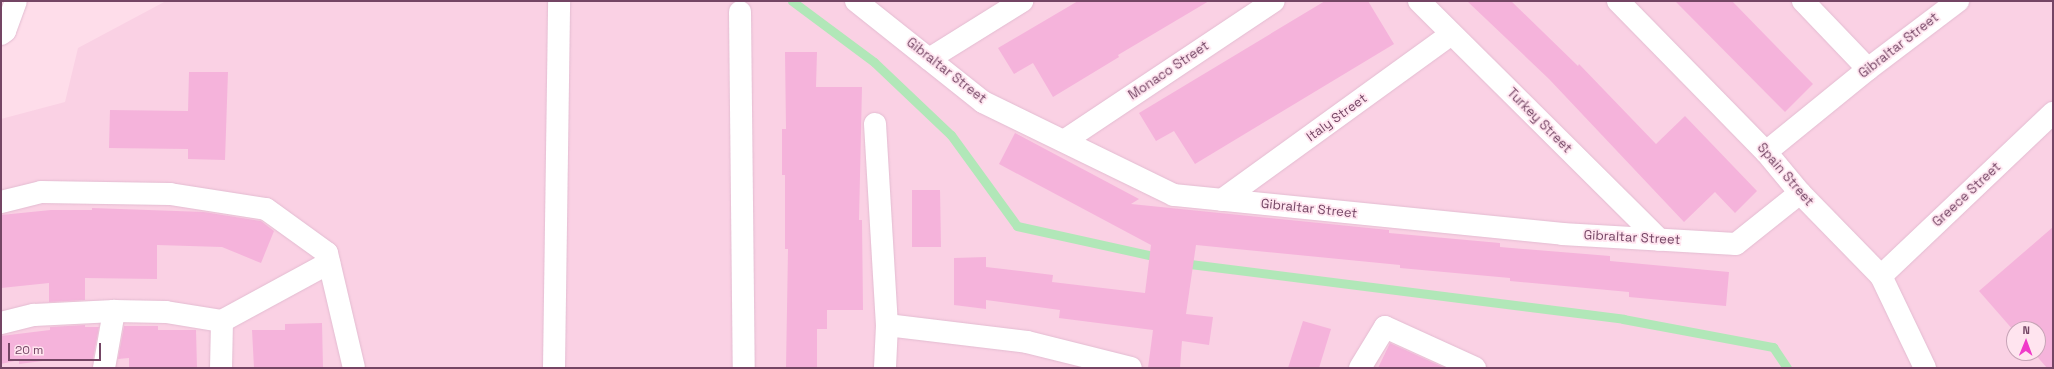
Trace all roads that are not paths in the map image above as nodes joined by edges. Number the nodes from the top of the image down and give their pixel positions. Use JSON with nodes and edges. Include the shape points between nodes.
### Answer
{"nodes":[{"id":1,"x":16,"y":1,"type":"edge"},
{"id":2,"x":559,"y":1,"type":"edge"},
{"id":3,"x":856,"y":1,"type":"edge"},
{"id":4,"x":1022,"y":1,"type":"edge"},
{"id":5,"x":1274,"y":1,"type":"edge"},
{"id":6,"x":1419,"y":1,"type":"edge"},
{"id":7,"x":1618,"y":1,"type":"edge"},
{"id":8,"x":1803,"y":1,"type":"edge"},
{"id":9,"x":1958,"y":1,"type":"edge"},
{"id":10,"x":740,"y":12,"type":"dead end"},
{"id":11,"x":1,"y":34,"type":"edge"},
{"id":12,"x":1451,"y":34,"type":"junction"},
{"id":13,"x":928,"y":58,"type":"junction"},
{"id":14,"x":1868,"y":69,"type":"junction"},
{"id":15,"x":2053,"y":114,"type":"edge"},
{"id":16,"x":875,"y":124,"type":"dead end"},
{"id":17,"x":1064,"y":141,"type":"junction"},
{"id":18,"x":1766,"y":152,"type":"junction"},
{"id":19,"x":1800,"y":193,"type":"junction"},
{"id":20,"x":1222,"y":200,"type":"junction"},
{"id":21,"x":1,"y":202,"type":"edge"},
{"id":22,"x":1660,"y":240,"type":"junction"},
{"id":23,"x":329,"y":263,"type":"junction"},
{"id":24,"x":1881,"y":276,"type":"junction"},
{"id":25,"x":114,"y":311,"type":"junction"},
{"id":26,"x":222,"y":321,"type":"junction"},
{"id":27,"x":1,"y":323,"type":"edge"},
{"id":28,"x":887,"y":325,"type":"junction"},
{"id":29,"x":104,"y":368,"type":"edge"},
{"id":30,"x":221,"y":368,"type":"edge"},
{"id":31,"x":354,"y":368,"type":"edge"},
{"id":32,"x":554,"y":368,"type":"edge"},
{"id":33,"x":744,"y":368,"type":"edge"},
{"id":34,"x":885,"y":368,"type":"edge"},
{"id":35,"x":1131,"y":368,"type":"edge"},
{"id":36,"x":1360,"y":368,"type":"edge"},
{"id":37,"x":1475,"y":368,"type":"edge"},
{"id":38,"x":1925,"y":368,"type":"edge"}],
"edges":[{"from":1,"to":11,"type":"street","via":[[5,31]]},
{"from":2,"to":32,"type":"street"},
{"from":3,"to":13,"type":"street","name":"Gibraltar Street"},
{"from":4,"to":13,"type":"street"},
{"from":5,"to":17,"type":"street","name":"Monaco Street"},
{"from":6,"to":12,"type":"street","name":"Turkey Street"},
{"from":7,"to":18,"type":"street","name":"Spain Street"},
{"from":8,"to":14,"type":"street"},
{"from":9,"to":14,"type":"street","name":"Gibraltar Street"},
{"from":10,"to":33,"type":"street"},
{"from":12,"to":20,"type":"street","name":"Italy Street"},
{"from":12,"to":22,"type":"street","name":"Turkey Street"},
{"from":13,"to":17,"type":"street","name":"Gibraltar Street","via":[[983,102]]},
{"from":14,"to":18,"type":"street","name":"Gibraltar Street"},
{"from":15,"to":24,"type":"street","name":"Greece Street"},
{"from":16,"to":28,"type":"street"},
{"from":17,"to":20,"type":"street","name":"Gibraltar Street","via":[[1174,195]]},
{"from":18,"to":19,"type":"street","name":"Spain Street"},
{"from":19,"to":22,"type":"street","name":"Gibraltar Street","via":[[1736,244]]},
{"from":19,"to":24,"type":"street","name":"Spain Street"},
{"from":20,"to":22,"type":"street","name":"Gibraltar Street","via":[[1562,234]]},
{"from":21,"to":23,"type":"street","via":[[41,192],[170,194],[266,209],[327,253]]},
{"from":23,"to":26,"type":"street"},
{"from":23,"to":31,"type":"street"},
{"from":24,"to":38,"type":"street","name":"Spain Street"},
{"from":25,"to":26,"type":"street","via":[[166,312]]},
{"from":25,"to":27,"type":"street","via":[[34,314]]},
{"from":25,"to":29,"type":"street"},
{"from":26,"to":30,"type":"street"},
{"from":28,"to":34,"type":"street"},
{"from":28,"to":35,"type":"street","via":[[1026,342]]},
{"from":36,"to":37,"type":"street","via":[[1384,327]]}]}
